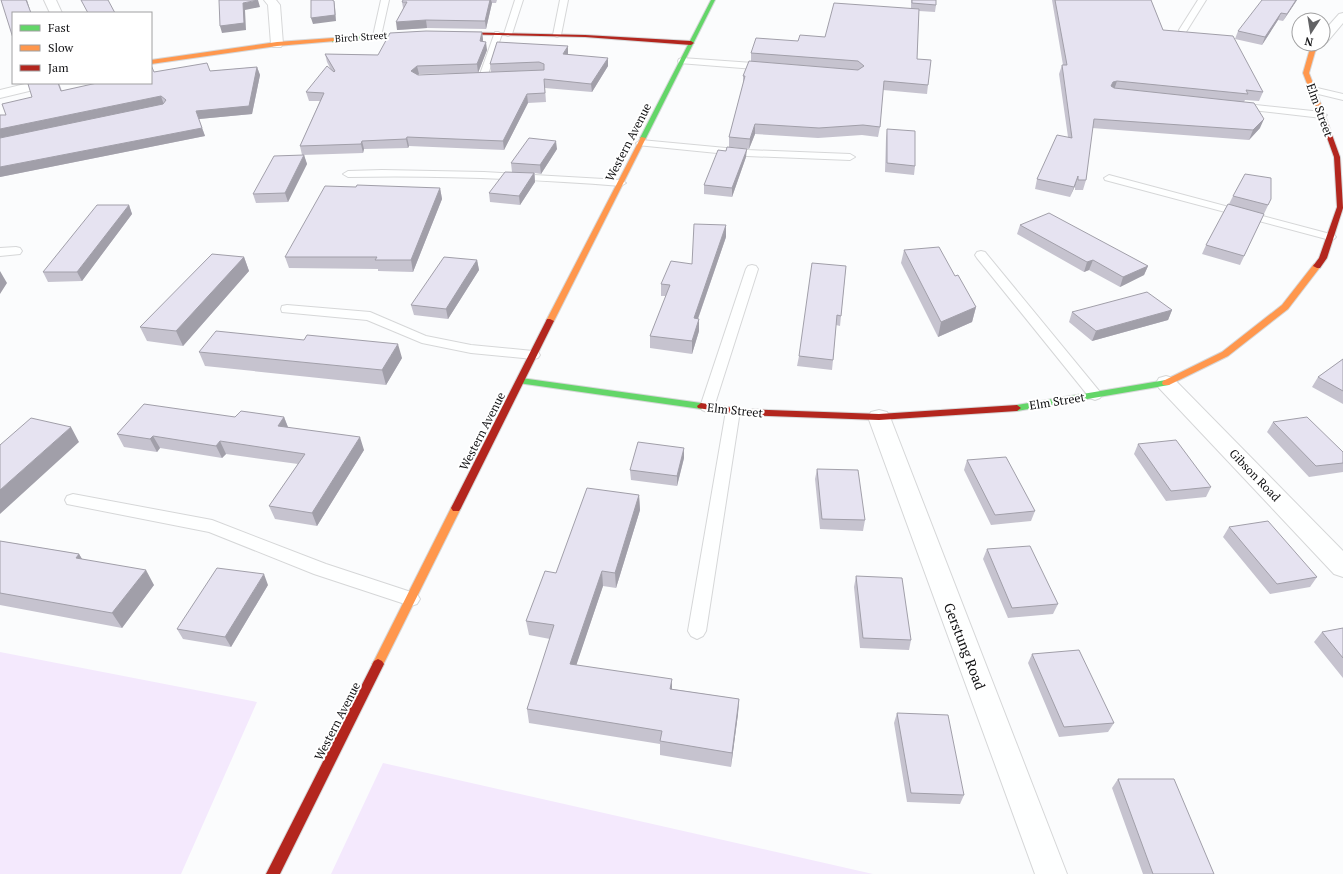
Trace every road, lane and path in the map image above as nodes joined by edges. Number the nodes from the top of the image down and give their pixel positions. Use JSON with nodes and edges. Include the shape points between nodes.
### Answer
{"nodes":[{"id":1,"x":50,"y":0,"type":"edge"},
{"id":2,"x":270,"y":0,"type":"edge"},
{"id":3,"x":385,"y":0,"type":"edge"},
{"id":4,"x":518,"y":0,"type":"edge"},
{"id":5,"x":564,"y":0,"type":"edge"},
{"id":6,"x":713,"y":0,"type":"edge"},
{"id":7,"x":1202,"y":0,"type":"edge"},
{"id":8,"x":56,"y":12,"type":"edge"},
{"id":9,"x":1343,"y":16,"type":"edge"},
{"id":10,"x":1331,"y":29,"type":"edge"},
{"id":11,"x":1183,"y":30,"type":"edge"},
{"id":12,"x":427,"y":33,"type":"edge"},
{"id":13,"x":443,"y":33,"type":"edge"},
{"id":14,"x":498,"y":34,"type":"junction"},
{"id":15,"x":508,"y":34,"type":"junction"},
{"id":16,"x":557,"y":35,"type":"junction"},
{"id":17,"x":377,"y":36,"type":"junction"},
{"id":18,"x":691,"y":43,"type":"junction"},
{"id":19,"x":277,"y":44,"type":"junction"},
{"id":20,"x":1312,"y":52,"type":"edge"},
{"id":21,"x":682,"y":61,"type":"junction"},
{"id":22,"x":152,"y":62,"type":"edge"},
{"id":23,"x":778,"y":68,"type":"edge"},
{"id":24,"x":482,"y":77,"type":"edge"},
{"id":25,"x":40,"y":84,"type":"edge"},
{"id":26,"x":1313,"y":90,"type":"junction"},
{"id":27,"x":0,"y":94,"type":"edge"},
{"id":28,"x":1343,"y":97,"type":"edge"},
{"id":29,"x":1229,"y":106,"type":"edge"},
{"id":30,"x":1322,"y":115,"type":"junction"},
{"id":31,"x":641,"y":142,"type":"junction"},
{"id":32,"x":850,"y":157,"type":"dead end"},
{"id":33,"x":348,"y":174,"type":"dead end"},
{"id":34,"x":1109,"y":178,"type":"dead end"},
{"id":35,"x":621,"y":183,"type":"junction"},
{"id":36,"x":1330,"y":237,"type":"junction"},
{"id":37,"x":16,"y":251,"type":"dead end"},
{"id":38,"x":0,"y":252,"type":"edge"},
{"id":39,"x":981,"y":255,"type":"dead end"},
{"id":40,"x":752,"y":269,"type":"dead end"},
{"id":41,"x":287,"y":309,"type":"dead end"},
{"id":42,"x":533,"y":355,"type":"junction"},
{"id":43,"x":521,"y":381,"type":"junction"},
{"id":44,"x":1166,"y":383,"type":"junction"},
{"id":45,"x":1095,"y":395,"type":"junction"},
{"id":46,"x":707,"y":407,"type":"junction"},
{"id":47,"x":733,"y":411,"type":"junction"},
{"id":48,"x":878,"y":417,"type":"junction"},
{"id":49,"x":73,"y":500,"type":"dead end"},
{"id":50,"x":1343,"y":567,"type":"edge"},
{"id":51,"x":411,"y":599,"type":"junction"},
{"id":52,"x":697,"y":631,"type":"dead end"},
{"id":53,"x":273,"y":874,"type":"edge"},
{"id":54,"x":1051,"y":874,"type":"edge"}],
"edges":[{"from":1,"to":8,"type":"street"},
{"from":2,"to":19,"type":"street","via":[[274,5]]},
{"from":3,"to":17,"type":"lane"},
{"from":4,"to":15,"type":"lane"},
{"from":5,"to":16,"type":"lane"},
{"from":6,"to":18,"type":"street","name":"Western Avenue"},
{"from":7,"to":11,"type":"lane"},
{"from":9,"to":10,"type":"street"},
{"from":12,"to":17,"type":"street","name":"Birch Street"},
{"from":13,"to":14,"type":"street"},
{"from":14,"to":15,"type":"street"},
{"from":14,"to":24,"type":"lane"},
{"from":15,"to":16,"type":"street"},
{"from":16,"to":18,"type":"street"},
{"from":17,"to":19,"type":"street","name":"Birch Street"},
{"from":18,"to":21,"type":"street","name":"Western Avenue"},
{"from":19,"to":22,"type":"street","name":"Birch Street"},
{"from":20,"to":26,"type":"street","name":"Elm Street","via":[[1306,73]]},
{"from":21,"to":23,"type":"lane"},
{"from":21,"to":31,"type":"street","name":"Western Avenue"},
{"from":25,"to":27,"type":"street"},
{"from":26,"to":28,"type":"lane"},
{"from":26,"to":30,"type":"street","name":"Elm Street"},
{"from":29,"to":30,"type":"lane"},
{"from":30,"to":36,"type":"street","name":"Elm Street","via":[[1337,157],[1340,207]]},
{"from":31,"to":32,"type":"lane","via":[[747,152]]},
{"from":31,"to":35,"type":"street","name":"Western Avenue"},
{"from":33,"to":35,"type":"lane","via":[[479,174]]},
{"from":34,"to":36,"type":"lane"},
{"from":35,"to":42,"type":"street","name":"Western Avenue"},
{"from":36,"to":44,"type":"street","name":"Elm Street","via":[[1323,258],[1285,308],[1224,354]]},
{"from":37,"to":38,"type":"lane"},
{"from":39,"to":45,"type":"lane"},
{"from":40,"to":46,"type":"lane"},
{"from":41,"to":42,"type":"lane","via":[[370,316],[422,339],[471,349]]},
{"from":42,"to":43,"type":"street","name":"Western Avenue"},
{"from":43,"to":46,"type":"street","name":"Elm Street"},
{"from":43,"to":51,"type":"street","name":"Western Avenue"},
{"from":44,"to":45,"type":"street","name":"Elm Street"},
{"from":44,"to":50,"type":"street","name":"Gibson Road"},
{"from":45,"to":48,"type":"street","name":"Elm Street","via":[[1029,407]]},
{"from":46,"to":47,"type":"street","name":"Elm Street"},
{"from":47,"to":48,"type":"street","name":"Elm Street"},
{"from":47,"to":52,"type":"lane"},
{"from":48,"to":54,"type":"street","name":"Gerstung Road"},
{"from":49,"to":51,"type":"lane","via":[[212,526],[320,569]]},
{"from":51,"to":53,"type":"street","name":"Western Avenue"}]}
